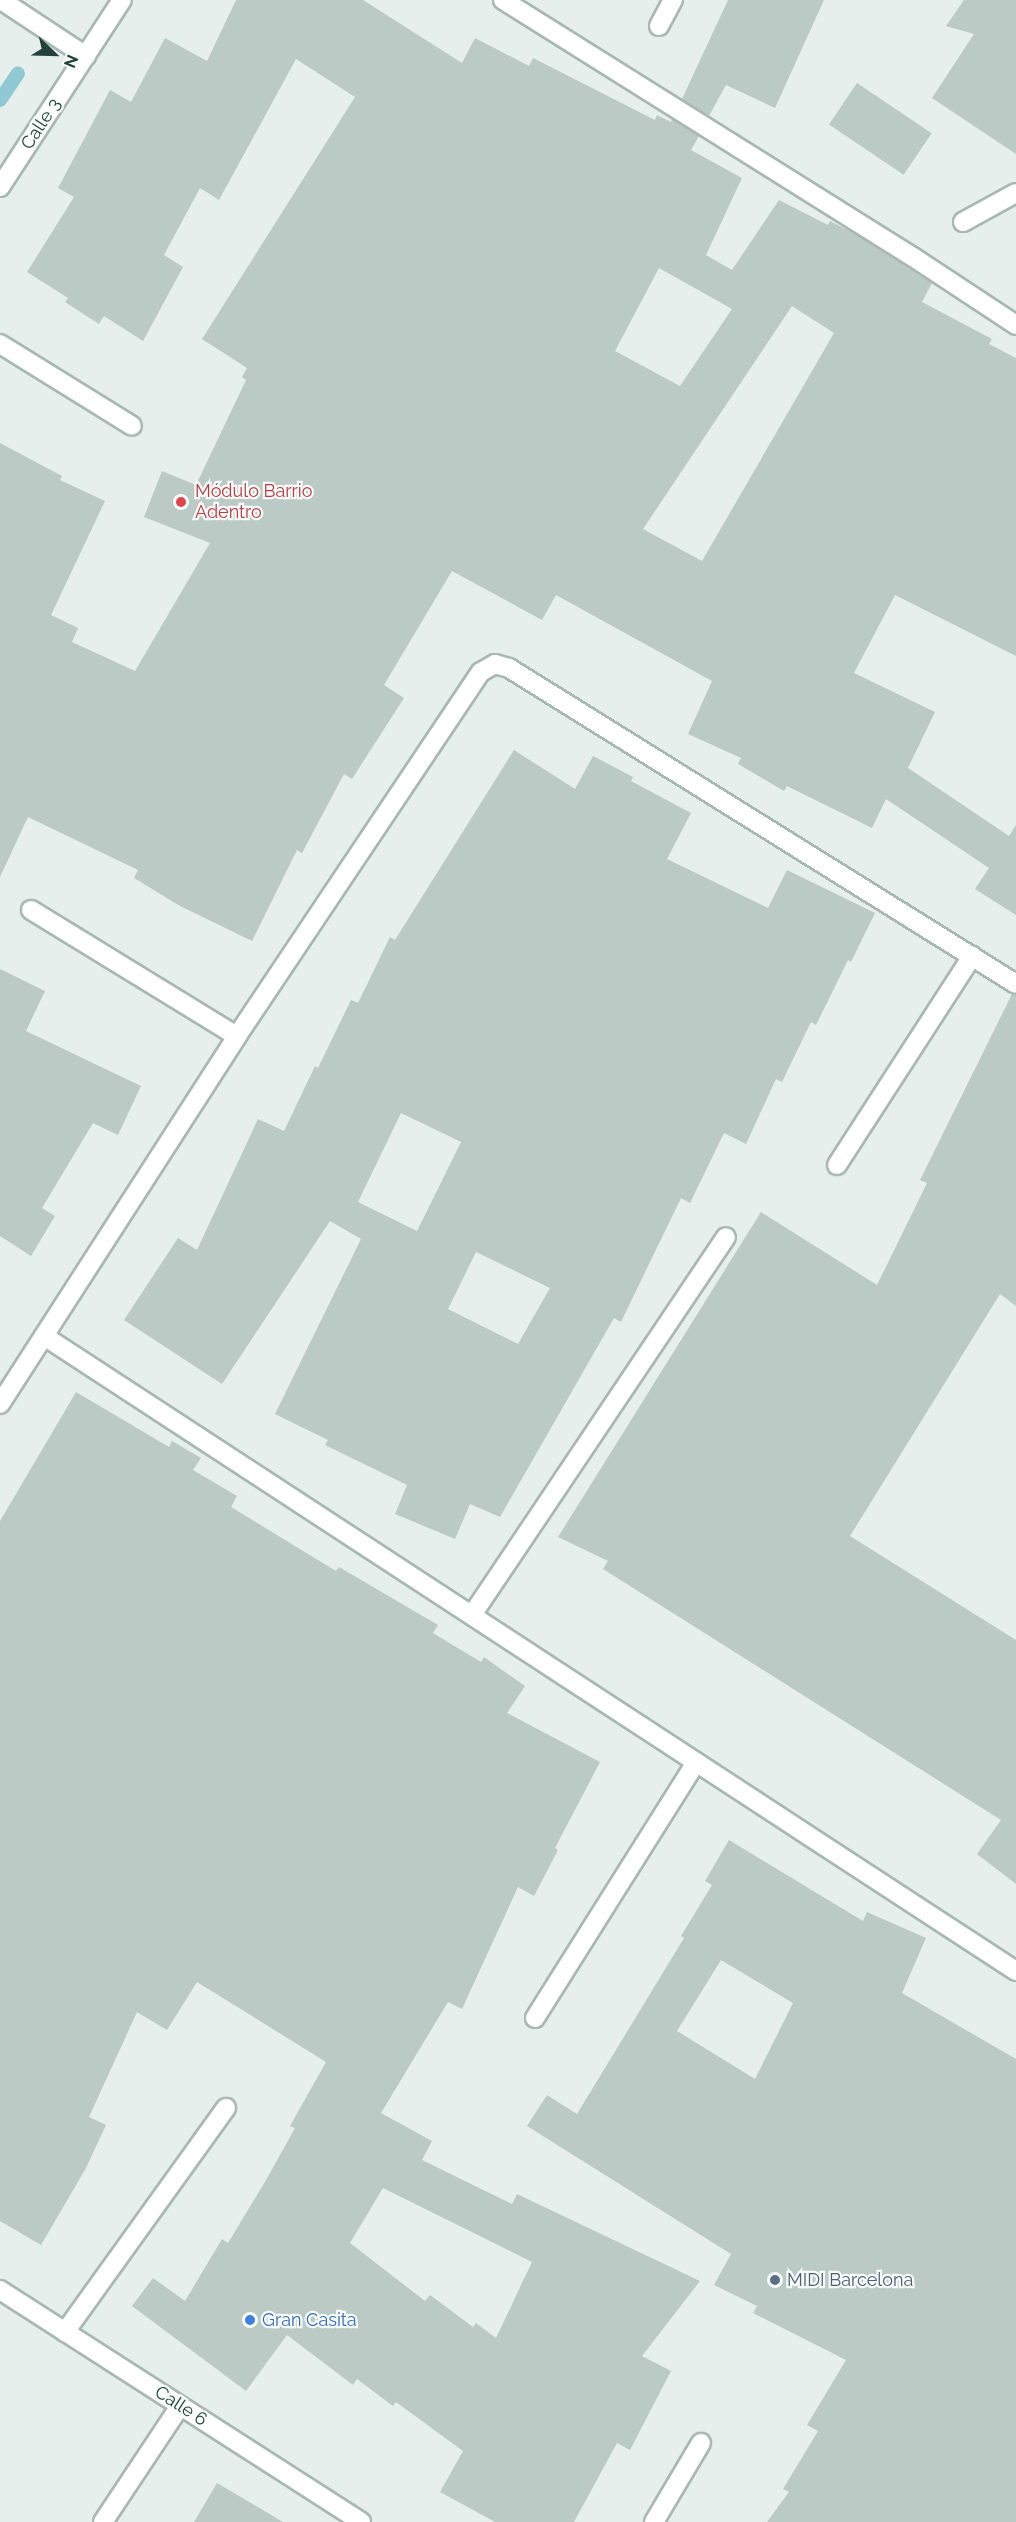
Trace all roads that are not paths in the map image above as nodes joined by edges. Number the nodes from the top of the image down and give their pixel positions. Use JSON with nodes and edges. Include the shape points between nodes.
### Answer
{"nodes":[{"id":1,"x":1,"y":0,"type":"edge"},
{"id":2,"x":122,"y":0,"type":"edge"},
{"id":3,"x":503,"y":0,"type":"edge"},
{"id":4,"x":673,"y":0,"type":"edge"},
{"id":5,"x":659,"y":26,"type":"dead end"},
{"id":6,"x":86,"y":56,"type":"junction"},
{"id":7,"x":0,"y":187,"type":"edge"},
{"id":8,"x":1016,"y":193,"type":"edge"},
{"id":9,"x":963,"y":222,"type":"dead end"},
{"id":10,"x":1016,"y":325,"type":"edge"},
{"id":11,"x":0,"y":344,"type":"edge"},
{"id":12,"x":132,"y":426,"type":"dead end"},
{"id":13,"x":32,"y":910,"type":"dead end"},
{"id":14,"x":972,"y":956,"type":"junction"},
{"id":15,"x":1016,"y":984,"type":"edge"},
{"id":16,"x":237,"y":1036,"type":"junction"},
{"id":17,"x":837,"y":1165,"type":"dead end"},
{"id":18,"x":726,"y":1237,"type":"dead end"},
{"id":19,"x":44,"y":1336,"type":"junction"},
{"id":20,"x":0,"y":1404,"type":"edge"},
{"id":21,"x":472,"y":1615,"type":"junction"},
{"id":22,"x":696,"y":1762,"type":"junction"},
{"id":23,"x":1016,"y":1971,"type":"edge"},
{"id":24,"x":535,"y":2018,"type":"dead end"},
{"id":25,"x":226,"y":2108,"type":"dead end"},
{"id":26,"x":0,"y":2290,"type":"edge"},
{"id":27,"x":65,"y":2332,"type":"junction"},
{"id":28,"x":180,"y":2406,"type":"junction"},
{"id":29,"x":701,"y":2443,"type":"dead end"},
{"id":30,"x":103,"y":2522,"type":"edge"},
{"id":31,"x":361,"y":2522,"type":"edge"},
{"id":32,"x":654,"y":2522,"type":"edge"}],
"edges":[{"from":1,"to":6,"type":"street"},
{"from":2,"to":6,"type":"street","name":"Calle 3"},
{"from":3,"to":10,"type":"street"},
{"from":4,"to":5,"type":"street"},
{"from":6,"to":7,"type":"street","name":"Calle 3"},
{"from":8,"to":9,"type":"street"},
{"from":11,"to":12,"type":"street"},
{"from":13,"to":16,"type":"street"},
{"from":14,"to":15,"type":"street"},
{"from":14,"to":16,"type":"street","via":[[509,668],[495,664],[481,672]]},
{"from":14,"to":17,"type":"street"},
{"from":16,"to":19,"type":"street"},
{"from":18,"to":21,"type":"street"},
{"from":19,"to":20,"type":"street"},
{"from":19,"to":21,"type":"street"},
{"from":21,"to":22,"type":"street"},
{"from":22,"to":23,"type":"street"},
{"from":22,"to":24,"type":"street"},
{"from":25,"to":27,"type":"street"},
{"from":26,"to":27,"type":"street","name":"Calle 6"},
{"from":27,"to":28,"type":"street","name":"Calle 6"},
{"from":28,"to":30,"type":"street"},
{"from":28,"to":31,"type":"street","name":"Calle 6"},
{"from":29,"to":32,"type":"street"}]}
